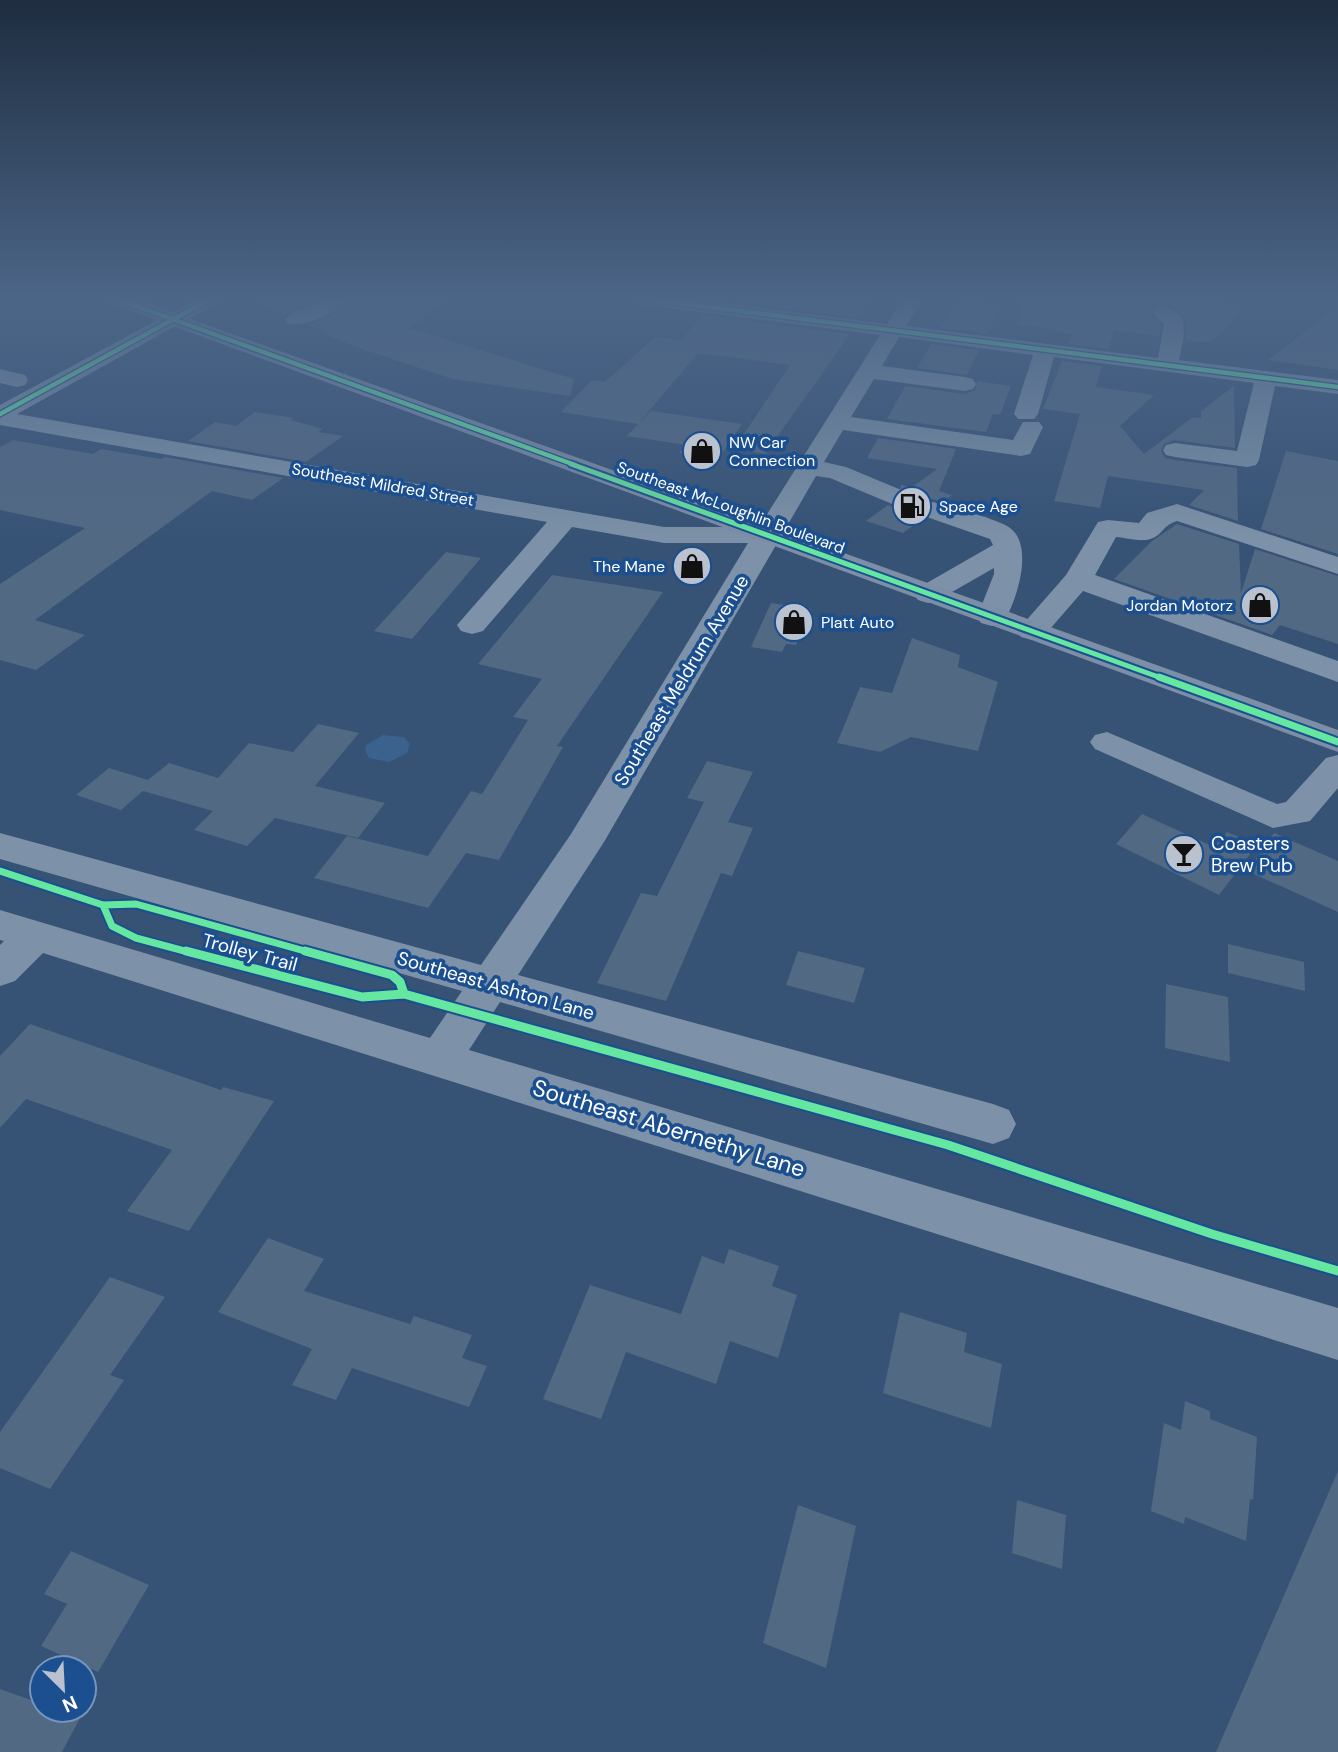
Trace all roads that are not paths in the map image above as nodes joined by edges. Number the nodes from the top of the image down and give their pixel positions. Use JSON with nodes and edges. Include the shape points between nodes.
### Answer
{"nodes":[{"id":1,"x":64,"y":380,"type":"edge"},
{"id":2,"x":339,"y":380,"type":"edge"},
{"id":3,"x":862,"y":380,"type":"edge"},
{"id":4,"x":933,"y":380,"type":"edge"},
{"id":5,"x":1038,"y":380,"type":"edge"},
{"id":6,"x":1265,"y":380,"type":"edge"},
{"id":7,"x":1286,"y":380,"type":"edge"},
{"id":8,"x":965,"y":384,"type":"dead end"},
{"id":9,"x":1338,"y":387,"type":"edge"},
{"id":10,"x":0,"y":416,"type":"edge"},
{"id":11,"x":836,"y":422,"type":"junction"},
{"id":12,"x":1175,"y":450,"type":"dead end"},
{"id":13,"x":809,"y":467,"type":"junction"},
{"id":14,"x":897,"y":498,"type":"tunnel mouth"},
{"id":15,"x":933,"y":510,"type":"tunnel mouth"},
{"id":16,"x":566,"y":517,"type":"junction"},
{"id":17,"x":767,"y":535,"type":"junction"},
{"id":18,"x":1007,"y":548,"type":"junction"},
{"id":19,"x":1338,"y":566,"type":"edge"},
{"id":20,"x":1078,"y":579,"type":"junction"},
{"id":21,"x":928,"y":594,"type":"junction"},
{"id":22,"x":992,"y":617,"type":"junction"},
{"id":23,"x":472,"y":625,"type":"dead end"},
{"id":24,"x":1032,"y":631,"type":"junction"},
{"id":25,"x":1338,"y":672,"type":"edge"},
{"id":26,"x":1338,"y":742,"type":"edge"},
{"id":27,"x":1107,"y":743,"type":"dead end"},
{"id":28,"x":1338,"y":766,"type":"edge"},
{"id":29,"x":0,"y":846,"type":"edge"},
{"id":30,"x":18,"y":930,"type":"edge"},
{"id":31,"x":0,"y":970,"type":"edge"},
{"id":32,"x":491,"y":983,"type":"junction"},
{"id":33,"x":440,"y":1057,"type":"junction"},
{"id":34,"x":993,"y":1124,"type":"dead end"},
{"id":35,"x":1338,"y":1334,"type":"edge"}],
"edges":[{"from":1,"to":10,"type":"street"},
{"from":2,"to":17,"type":"main road","name":"Southeast McLoughlin Boulevard"},
{"from":3,"to":11,"type":"street","name":"Southeast Meldrum Avenue"},
{"from":4,"to":8,"type":"street"},
{"from":5,"to":11,"type":"street","via":[[1021,449]]},
{"from":6,"to":12,"type":"street","via":[[1247,460]]},
{"from":7,"to":9,"type":"street"},
{"from":10,"to":16,"type":"street","name":"Southeast Mildred Street"},
{"from":11,"to":13,"type":"street","name":"Southeast Meldrum Avenue"},
{"from":13,"to":14,"type":"street","via":[[837,472]]},
{"from":13,"to":17,"type":"street","name":"Southeast Meldrum Avenue"},
{"from":15,"to":18,"type":"street","via":[[1000,533]]},
{"from":16,"to":17,"type":"street","name":"Southeast Mildred Street","via":[[664,535]]},
{"from":16,"to":23,"type":"street"},
{"from":17,"to":21,"type":"main road","name":"Southeast McLoughlin Boulevard"},
{"from":17,"to":32,"type":"street","name":"Southeast Meldrum Avenue","via":[[585,842]]},
{"from":18,"to":21,"type":"street"},
{"from":18,"to":22,"type":"street","via":[[1008,575]]},
{"from":19,"to":20,"type":"street","via":[[1177,512],[1156,519],[1146,533],[1108,528]]},
{"from":20,"to":24,"type":"street"},
{"from":20,"to":25,"type":"street"},
{"from":21,"to":22,"type":"main road","name":"Southeast McLoughlin Boulevard"},
{"from":22,"to":24,"type":"main road","name":"Southeast McLoughlin Boulevard"},
{"from":24,"to":26,"type":"main road","name":"Southeast McLoughlin Boulevard"},
{"from":27,"to":28,"type":"street","via":[[1273,816],[1297,813]]},
{"from":29,"to":32,"type":"street","name":"Southeast Ashton Lane"},
{"from":30,"to":31,"type":"street"},
{"from":30,"to":33,"type":"street","name":"Southeast Abernethy Lane"},
{"from":32,"to":33,"type":"street","name":"Southeast Meldrum Avenue"},
{"from":32,"to":34,"type":"street","name":"Southeast Ashton Lane"},
{"from":33,"to":35,"type":"street","name":"Southeast Abernethy Lane"}]}
